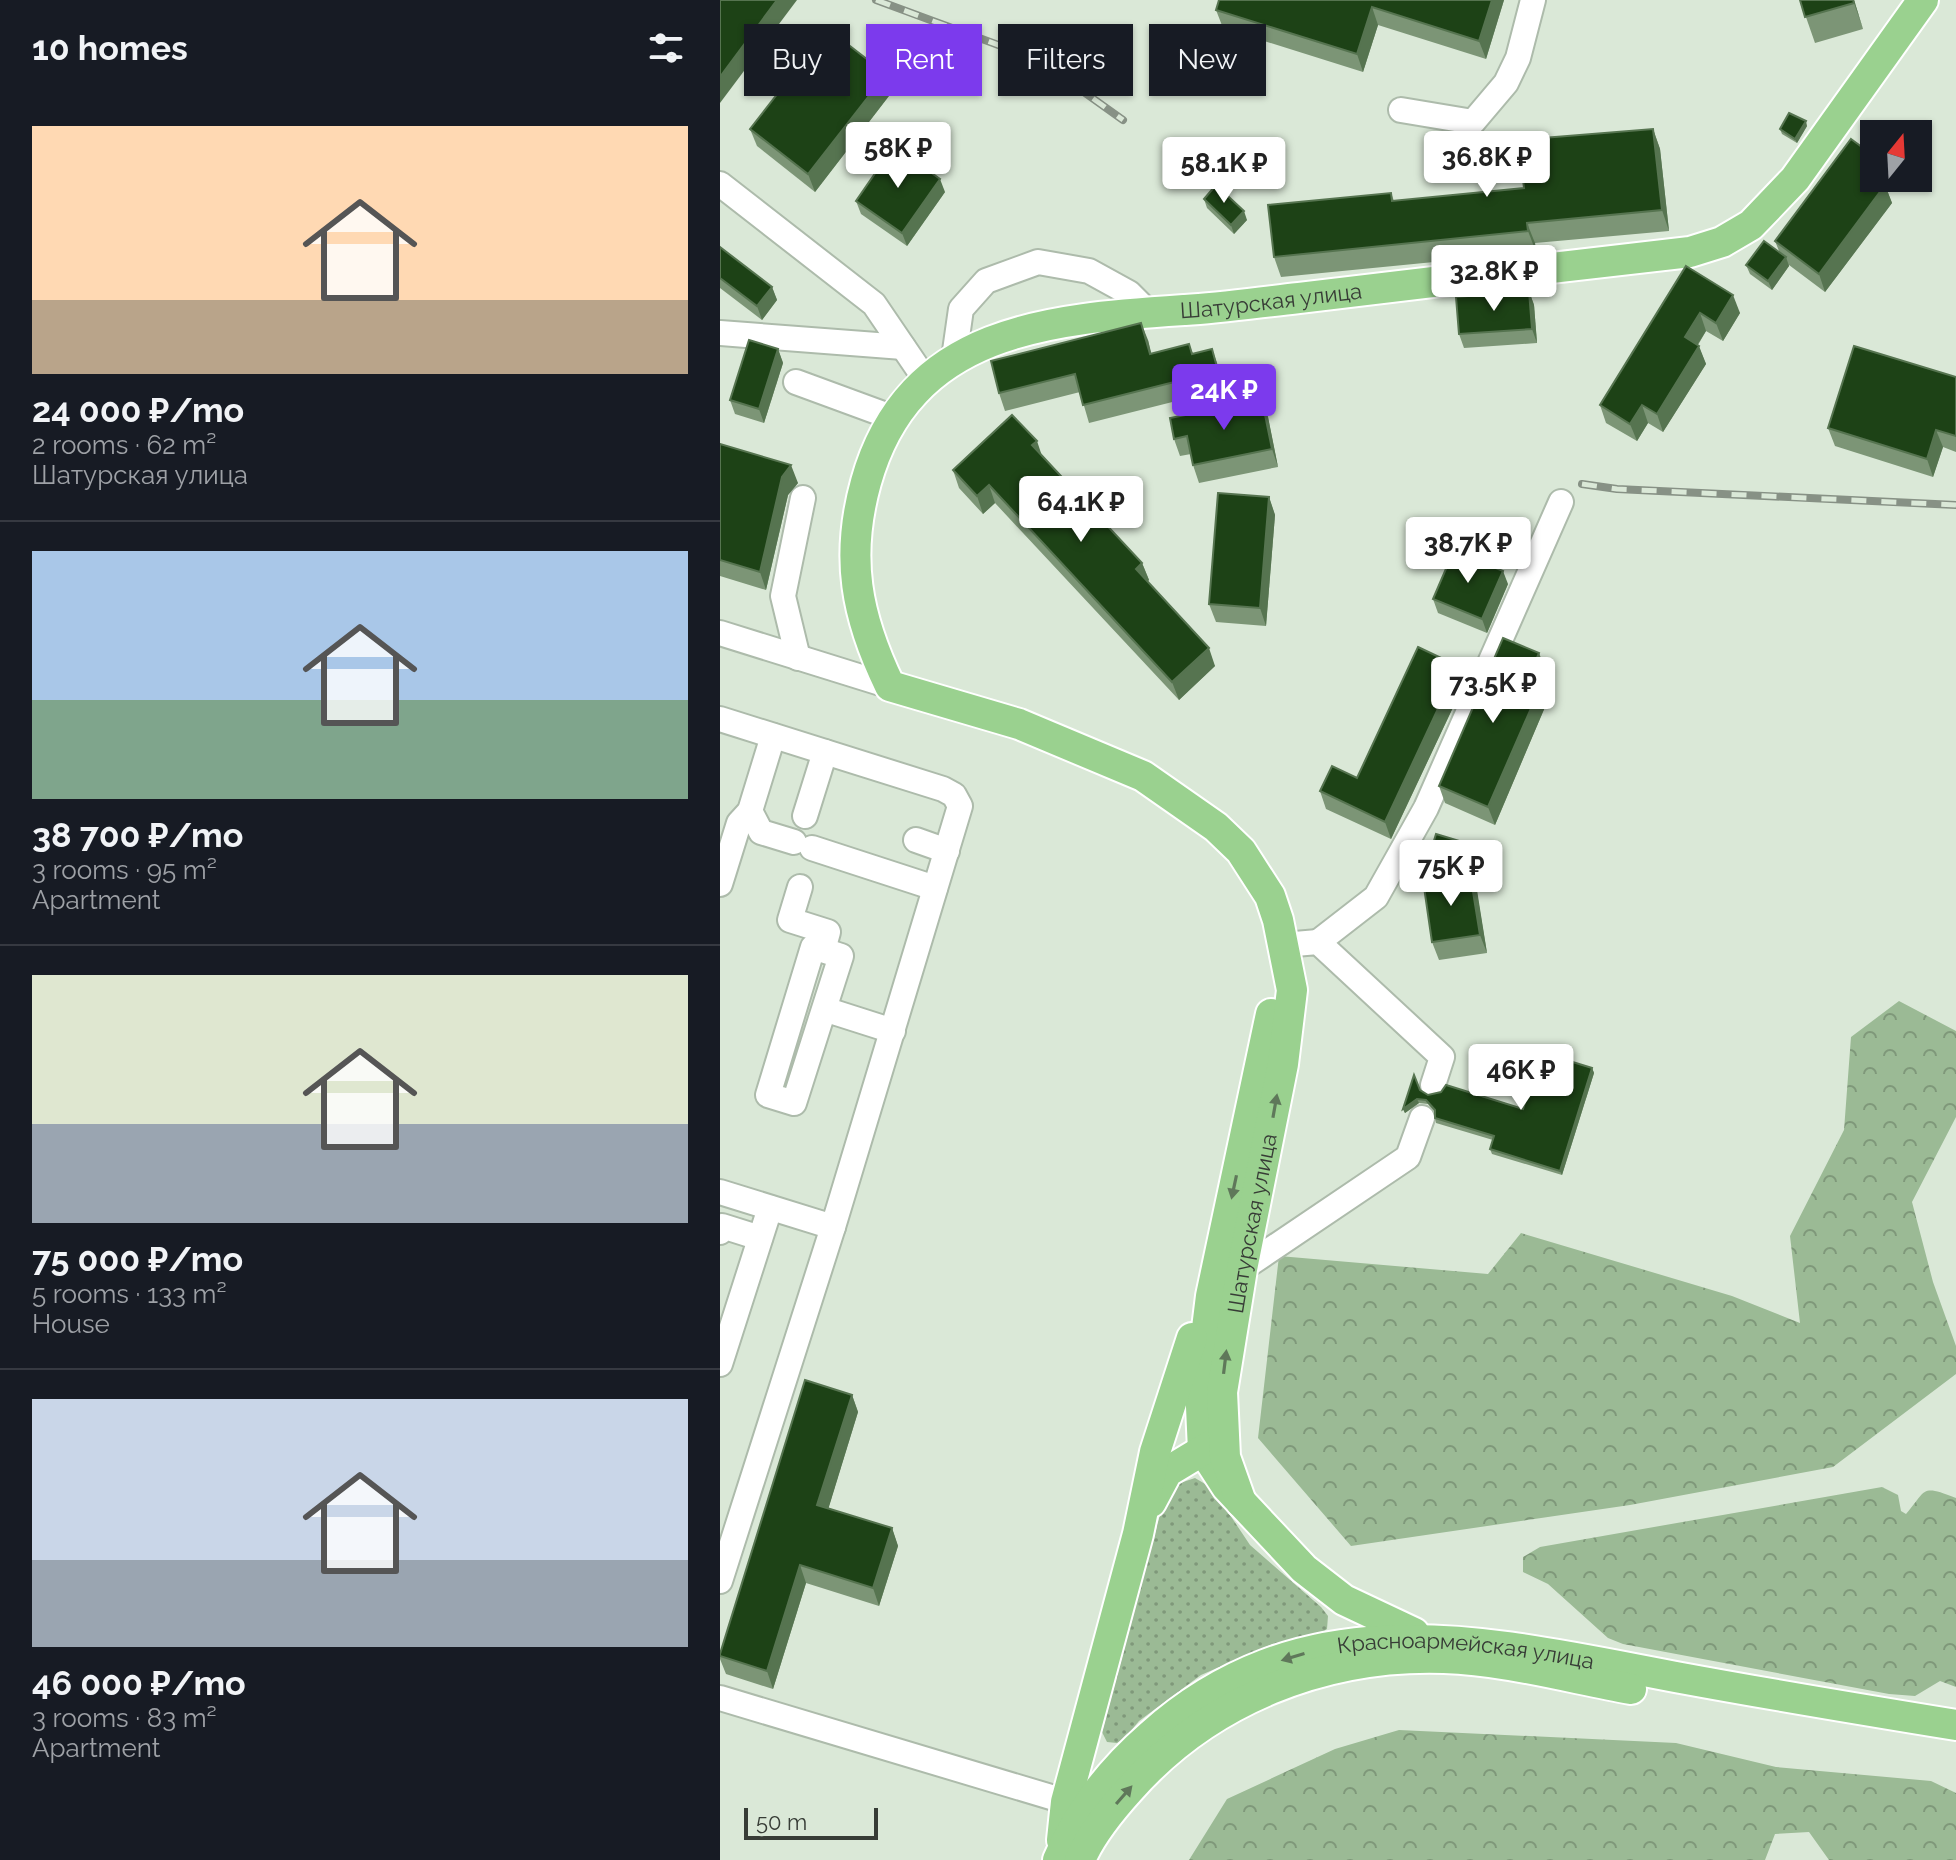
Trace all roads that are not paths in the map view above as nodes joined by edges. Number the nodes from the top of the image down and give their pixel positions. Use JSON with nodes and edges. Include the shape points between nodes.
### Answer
{"nodes":[{"id":1,"x":1533,"y":0,"type":"edge"},
{"id":2,"x":1923,"y":0,"type":"edge"},
{"id":3,"x":1908,"y":13,"type":"edge"},
{"id":4,"x":1401,"y":110,"type":"dead end"},
{"id":5,"x":720,"y":184,"type":"edge"},
{"id":6,"x":1148,"y":312,"type":"junction"},
{"id":7,"x":720,"y":333,"type":"edge"},
{"id":8,"x":903,"y":347,"type":"junction"},
{"id":9,"x":954,"y":358,"type":"junction"},
{"id":10,"x":925,"y":379,"type":"junction"},
{"id":11,"x":796,"y":382,"type":"dead end"},
{"id":12,"x":894,"y":418,"type":"junction"},
{"id":13,"x":803,"y":498,"type":"dead end"},
{"id":14,"x":1561,"y":502,"type":"dead end"},
{"id":15,"x":720,"y":633,"type":"edge"},
{"id":16,"x":798,"y":658,"type":"junction"},
{"id":17,"x":890,"y":686,"type":"junction"},
{"id":18,"x":720,"y":719,"type":"edge"},
{"id":19,"x":773,"y":736,"type":"junction"},
{"id":20,"x":825,"y":752,"type":"junction"},
{"id":21,"x":750,"y":811,"type":"junction"},
{"id":22,"x":805,"y":816,"type":"dead end"},
{"id":23,"x":916,"y":840,"type":"dead end"},
{"id":24,"x":947,"y":851,"type":"junction"},
{"id":25,"x":720,"y":884,"type":"edge"},
{"id":26,"x":800,"y":887,"type":"dead end"},
{"id":27,"x":935,"y":888,"type":"junction"},
{"id":28,"x":1318,"y":942,"type":"junction"},
{"id":29,"x":1283,"y":945,"type":"junction"},
{"id":30,"x":823,"y":950,"type":"junction"},
{"id":31,"x":824,"y":1009,"type":"junction"},
{"id":32,"x":893,"y":1031,"type":"junction"},
{"id":33,"x":1433,"y":1085,"type":"dead end"},
{"id":34,"x":1422,"y":1118,"type":"dead end"},
{"id":35,"x":720,"y":1192,"type":"edge"},
{"id":36,"x":770,"y":1208,"type":"junction"},
{"id":37,"x":833,"y":1227,"type":"junction"},
{"id":38,"x":720,"y":1232,"type":"edge"},
{"id":39,"x":760,"y":1238,"type":"junction"},
{"id":40,"x":1242,"y":1269,"type":"junction"},
{"id":41,"x":1211,"y":1296,"type":"junction"},
{"id":42,"x":720,"y":1364,"type":"edge"},
{"id":43,"x":1212,"y":1444,"type":"junction"},
{"id":44,"x":1138,"y":1534,"type":"junction"},
{"id":45,"x":720,"y":1581,"type":"edge"},
{"id":46,"x":1344,"y":1600,"type":"junction"},
{"id":47,"x":1379,"y":1638,"type":"junction"},
{"id":48,"x":1420,"y":1648,"type":"junction"},
{"id":49,"x":720,"y":1698,"type":"edge"},
{"id":50,"x":1956,"y":1725,"type":"edge"},
{"id":51,"x":1082,"y":1743,"type":"junction"},
{"id":52,"x":1956,"y":1745,"type":"edge"},
{"id":53,"x":1126,"y":1757,"type":"junction"},
{"id":54,"x":1076,"y":1805,"type":"junction"},
{"id":55,"x":1065,"y":1858,"type":"edge"}],
"edges":[{"from":1,"to":4,"type":"street","via":[[1506,83],[1473,122]]},
{"from":2,"to":3,"type":"main road","name":"Шатурская улица"},
{"from":3,"to":6,"type":"main road","name":"Шатурская улица","via":[[1795,179],[1751,225],[1722,242],[1690,252]]},
{"from":5,"to":8,"type":"street","via":[[874,304]]},
{"from":6,"to":9,"type":"main road","name":"Шатурская улица","via":[[1008,333]]},
{"from":6,"to":9,"type":"street","via":[[1129,293],[1089,271],[1038,262],[986,281],[961,309]]},
{"from":7,"to":8,"type":"street"},
{"from":8,"to":10,"type":"street"},
{"from":9,"to":10,"type":"main road","name":"Шатурская улица"},
{"from":10,"to":12,"type":"main road","name":"Шатурская улица"},
{"from":11,"to":12,"type":"street"},
{"from":12,"to":17,"type":"main road","name":"Шатурская улица","via":[[874,455],[858,511],[854,554],[870,644]]},
{"from":13,"to":16,"type":"street","via":[[783,596]]},
{"from":14,"to":28,"type":"street","via":[[1426,808],[1376,897]]},
{"from":15,"to":16,"type":"street","name":"Шатурская улица"},
{"from":16,"to":17,"type":"street","name":"Шатурская улица"},
{"from":17,"to":29,"type":"main road","name":"Шатурская улица","via":[[1076,745],[1179,798],[1216,827],[1257,872]]},
{"from":18,"to":19,"type":"street"},
{"from":19,"to":20,"type":"street"},
{"from":19,"to":21,"type":"street"},
{"from":20,"to":22,"type":"street"},
{"from":20,"to":24,"type":"street","via":[[954,795],[960,806]]},
{"from":21,"to":25,"type":"street","via":[[739,823]]},
{"from":21,"to":27,"type":"street","via":[[761,832]]},
{"from":23,"to":24,"type":"street"},
{"from":24,"to":27,"type":"street"},
{"from":26,"to":30,"type":"street","via":[[790,920],[828,932]]},
{"from":27,"to":32,"type":"street"},
{"from":28,"to":29,"type":"street"},
{"from":28,"to":33,"type":"street","via":[[1442,1057]]},
{"from":40,"to":29,"type":"main road","name":"Шатурская улица","one_way":true,"via":[[1283,1064],[1292,990]]},
{"from":29,"to":41,"type":"main road","name":"Шатурская улица","one_way":true},
{"from":30,"to":31,"type":"street","via":[[841,956]]},
{"from":30,"to":31,"type":"street","via":[[813,947],[768,1095],[794,1103]]},
{"from":31,"to":32,"type":"street"},
{"from":32,"to":37,"type":"street"},
{"from":34,"to":40,"type":"street","via":[[1408,1157]]},
{"from":35,"to":36,"type":"street"},
{"from":36,"to":37,"type":"street"},
{"from":36,"to":39,"type":"street"},
{"from":37,"to":45,"type":"street"},
{"from":38,"to":39,"type":"street","via":[[722,1226]]},
{"from":39,"to":42,"type":"street"},
{"from":43,"to":40,"type":"main road","name":"Шатурская улица","one_way":true},
{"from":41,"to":43,"type":"main road","via":[[1200,1385]]},
{"from":41,"to":44,"type":"main road","via":[[1155,1452]]},
{"from":43,"to":44,"type":"main road","via":[[1160,1481]]},
{"from":43,"to":46,"type":"main road","name":"Шатурская улица","via":[[1241,1502],[1279,1545]]},
{"from":44,"to":51,"type":"main road"},
{"from":46,"to":47,"type":"main road"},
{"from":46,"to":48,"type":"main road"},
{"from":47,"to":48,"type":"main road","name":"Красноармейская улица"},
{"from":47,"to":53,"type":"main road","name":"Красноармейская улица","one_way":true,"via":[[1253,1670],[1172,1717]]},
{"from":48,"to":50,"type":"main road","name":"Красноармейская улица","via":[[1549,1652]]},
{"from":48,"to":52,"type":"main road","name":"Красноармейская улица","via":[[1446,1658]]},
{"from":55,"to":48,"type":"main road","name":"Красноармейская улица","one_way":true,"via":[[1146,1770],[1191,1730],[1233,1704],[1338,1667]]},
{"from":49,"to":54,"type":"street"},
{"from":51,"to":53,"type":"main road"},
{"from":51,"to":54,"type":"main road"},
{"from":53,"to":54,"type":"main road","name":"Красноармейская улица"},
{"from":54,"to":55,"type":"main road","name":"Красноармейская улица"}]}
